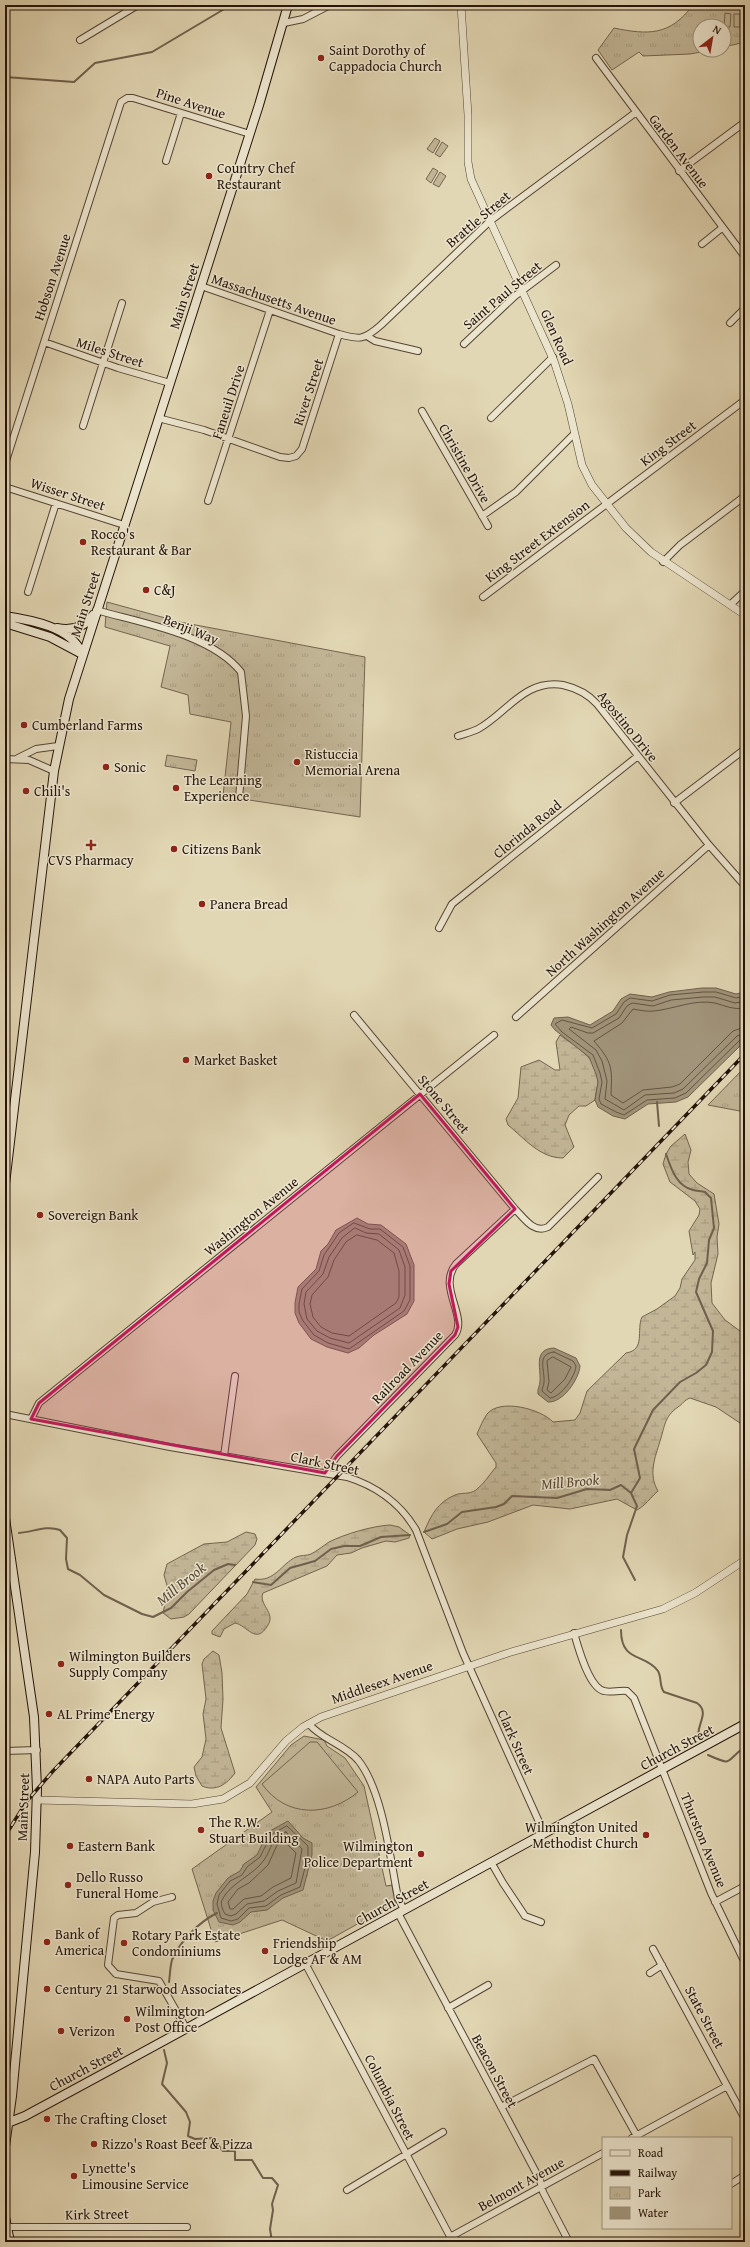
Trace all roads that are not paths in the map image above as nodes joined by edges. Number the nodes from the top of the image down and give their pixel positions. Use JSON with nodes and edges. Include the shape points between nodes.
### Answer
{"nodes":[{"id":1,"x":138,"y":5,"type":"edge"},
{"id":2,"x":288,"y":5,"type":"edge"},
{"id":3,"x":330,"y":5,"type":"edge"},
{"id":4,"x":461,"y":5,"type":"edge"},
{"id":5,"x":284,"y":23,"type":"junction"},
{"id":6,"x":80,"y":40,"type":"dead end"},
{"id":7,"x":596,"y":58,"type":"dead end"},
{"id":8,"x":125,"y":99,"type":"joint"},
{"id":9,"x":635,"y":112,"type":"junction"},
{"id":10,"x":182,"y":113,"type":"junction"},
{"id":11,"x":745,"y":122,"type":"edge"},
{"id":12,"x":250,"y":134,"type":"junction"},
{"id":13,"x":166,"y":161,"type":"dead end"},
{"id":14,"x":679,"y":171,"type":"junction"},
{"id":15,"x":490,"y":221,"type":"junction"},
{"id":16,"x":722,"y":228,"type":"junction"},
{"id":17,"x":702,"y":244,"type":"dead end"},
{"id":18,"x":745,"y":257,"type":"edge"},
{"id":19,"x":556,"y":265,"type":"dead end"},
{"id":20,"x":201,"y":286,"type":"junction"},
{"id":21,"x":522,"y":292,"type":"junction"},
{"id":22,"x":122,"y":303,"type":"dead end"},
{"id":23,"x":745,"y":308,"type":"edge"},
{"id":24,"x":270,"y":310,"type":"junction"},
{"id":25,"x":730,"y":323,"type":"dead end"},
{"id":26,"x":339,"y":334,"type":"junction"},
{"id":27,"x":367,"y":336,"type":"junction"},
{"id":28,"x":44,"y":342,"type":"junction"},
{"id":29,"x":464,"y":344,"type":"dead end"},
{"id":30,"x":418,"y":351,"type":"dead end"},
{"id":31,"x":552,"y":357,"type":"junction"},
{"id":32,"x":103,"y":363,"type":"junction"},
{"id":33,"x":170,"y":383,"type":"junction"},
{"id":34,"x":745,"y":400,"type":"edge"},
{"id":35,"x":422,"y":411,"type":"dead end"},
{"id":36,"x":158,"y":418,"type":"junction"},
{"id":37,"x":491,"y":418,"type":"dead end"},
{"id":38,"x":83,"y":426,"type":"dead end"},
{"id":39,"x":574,"y":434,"type":"junction"},
{"id":40,"x":229,"y":439,"type":"junction"},
{"id":41,"x":5,"y":464,"type":"edge"},
{"id":42,"x":5,"y":487,"type":"edge"},
{"id":43,"x":745,"y":496,"type":"edge"},
{"id":44,"x":208,"y":501,"type":"dead end"},
{"id":45,"x":56,"y":503,"type":"junction"},
{"id":46,"x":606,"y":505,"type":"junction"},
{"id":47,"x":482,"y":516,"type":"junction"},
{"id":48,"x":124,"y":525,"type":"junction"},
{"id":49,"x":488,"y":526,"type":"dead end"},
{"id":50,"x":663,"y":562,"type":"junction"},
{"id":51,"x":745,"y":591,"type":"edge"},
{"id":52,"x":28,"y":592,"type":"dead end"},
{"id":53,"x":483,"y":597,"type":"dead end"},
{"id":54,"x":731,"y":604,"type":"junction"},
{"id":55,"x":96,"y":610,"type":"junction"},
{"id":56,"x":745,"y":614,"type":"edge"},
{"id":57,"x":5,"y":616,"type":"edge"},
{"id":58,"x":5,"y":623,"type":"edge"},
{"id":59,"x":49,"y":627,"type":"junction"},
{"id":60,"x":82,"y":654,"type":"junction"},
{"id":61,"x":458,"y":736,"type":"dead end"},
{"id":62,"x":58,"y":746,"type":"junction"},
{"id":63,"x":745,"y":749,"type":"edge"},
{"id":64,"x":638,"y":756,"type":"junction"},
{"id":65,"x":18,"y":758,"type":"junction"},
{"id":66,"x":5,"y":759,"type":"edge"},
{"id":67,"x":54,"y":770,"type":"junction"},
{"id":68,"x":239,"y":798,"type":"dead end"},
{"id":69,"x":674,"y":803,"type":"junction"},
{"id":70,"x":709,"y":845,"type":"junction"},
{"id":71,"x":745,"y":886,"type":"edge"},
{"id":72,"x":439,"y":928,"type":"dead end"},
{"id":73,"x":354,"y":1015,"type":"dead end"},
{"id":74,"x":516,"y":1017,"type":"dead end"},
{"id":75,"x":494,"y":1035,"type":"dead end"},
{"id":76,"x":420,"y":1094,"type":"junction"},
{"id":77,"x":598,"y":1176,"type":"dead end"},
{"id":78,"x":5,"y":1184,"type":"edge"},
{"id":79,"x":515,"y":1209,"type":"junction"},
{"id":80,"x":235,"y":1376,"type":"dead end"},
{"id":81,"x":5,"y":1414,"type":"edge"},
{"id":82,"x":31,"y":1419,"type":"junction"},
{"id":83,"x":224,"y":1456,"type":"junction"},
{"id":84,"x":325,"y":1473,"type":"junction"},
{"id":85,"x":5,"y":1518,"type":"edge"},
{"id":86,"x":745,"y":1560,"type":"edge"},
{"id":87,"x":574,"y":1633,"type":"junction"},
{"id":88,"x":469,"y":1666,"type":"junction"},
{"id":89,"x":309,"y":1724,"type":"junction"},
{"id":90,"x":745,"y":1724,"type":"edge"},
{"id":91,"x":37,"y":1750,"type":"junction"},
{"id":92,"x":5,"y":1751,"type":"edge"},
{"id":93,"x":661,"y":1770,"type":"junction"},
{"id":94,"x":37,"y":1800,"type":"junction"},
{"id":95,"x":544,"y":1833,"type":"junction"},
{"id":96,"x":491,"y":1862,"type":"junction"},
{"id":97,"x":745,"y":1886,"type":"edge"},
{"id":98,"x":172,"y":1897,"type":"dead end"},
{"id":99,"x":715,"y":1902,"type":"junction"},
{"id":100,"x":401,"y":1912,"type":"junction"},
{"id":101,"x":541,"y":1922,"type":"dead end"},
{"id":102,"x":653,"y":1949,"type":"dead end"},
{"id":103,"x":745,"y":1963,"type":"edge"},
{"id":104,"x":305,"y":1964,"type":"junction"},
{"id":105,"x":662,"y":1965,"type":"junction"},
{"id":106,"x":650,"y":1973,"type":"dead end"},
{"id":107,"x":488,"y":1985,"type":"dead end"},
{"id":108,"x":448,"y":2008,"type":"junction"},
{"id":109,"x":186,"y":2028,"type":"junction"},
{"id":110,"x":727,"y":2086,"type":"junction"},
{"id":111,"x":501,"y":2107,"type":"junction"},
{"id":112,"x":745,"y":2119,"type":"edge"},
{"id":113,"x":7,"y":2123,"type":"edge"},
{"id":114,"x":443,"y":2132,"type":"dead end"},
{"id":115,"x":635,"y":2137,"type":"edge"},
{"id":116,"x":5,"y":2146,"type":"edge"},
{"id":117,"x":602,"y":2154,"type":"edge"},
{"id":118,"x":406,"y":2155,"type":"junction"},
{"id":119,"x":745,"y":2175,"type":"edge"},
{"id":120,"x":732,"y":2183,"type":"edge"},
{"id":121,"x":542,"y":2185,"type":"junction"},
{"id":122,"x":347,"y":2190,"type":"dead end"},
{"id":123,"x":5,"y":2217,"type":"edge"},
{"id":124,"x":7,"y":2227,"type":"junction"},
{"id":125,"x":187,"y":2227,"type":"dead end"},
{"id":126,"x":452,"y":2239,"type":"edge"},
{"id":127,"x":10,"y":2242,"type":"edge"},
{"id":128,"x":569,"y":2242,"type":"edge"}],
"edges":[{"from":1,"to":6,"type":"street"},
{"from":2,"to":5,"type":"main road","name":"Main Street"},
{"from":3,"to":5,"type":"street","via":[[303,19]]},
{"from":4,"to":15,"type":"street","name":"Glen Road","via":[[468,107],[468,162],[472,179]]},
{"from":5,"to":12,"type":"main road","name":"Main Street"},
{"from":7,"to":9,"type":"street","name":"Garden Avenue"},
{"from":8,"to":10,"type":"street","name":"Pine Avenue","via":[[133,98]]},
{"from":8,"to":28,"type":"street","name":"Hobson Avenue","via":[[120,104]]},
{"from":9,"to":14,"type":"street","name":"Garden Avenue"},
{"from":9,"to":15,"type":"street","name":"Brattle Street"},
{"from":10,"to":12,"type":"street","name":"Pine Avenue"},
{"from":10,"to":13,"type":"street"},
{"from":11,"to":14,"type":"street"},
{"from":12,"to":20,"type":"main road","name":"Main Street"},
{"from":14,"to":16,"type":"street","name":"Garden Avenue"},
{"from":15,"to":21,"type":"street","name":"Glen Road"},
{"from":15,"to":27,"type":"street","name":"Brattle Street"},
{"from":16,"to":17,"type":"street"},
{"from":16,"to":18,"type":"street","name":"Garden Avenue"},
{"from":19,"to":21,"type":"street","name":"Saint Paul Street"},
{"from":20,"to":24,"type":"street","name":"Massachusetts Avenue"},
{"from":20,"to":33,"type":"main road","name":"Main Street"},
{"from":21,"to":29,"type":"street","name":"Saint Paul Street"},
{"from":21,"to":31,"type":"street","name":"Glen Road"},
{"from":22,"to":32,"type":"street"},
{"from":23,"to":25,"type":"street"},
{"from":24,"to":26,"type":"street","name":"Massachusetts Avenue"},
{"from":24,"to":40,"type":"street","name":"Faneuil Drive"},
{"from":26,"to":27,"type":"street","via":[[357,339]]},
{"from":26,"to":40,"type":"street","name":"River Street","via":[[302,448],[296,456],[280,457]]},
{"from":27,"to":30,"type":"street","via":[[375,342]]},
{"from":28,"to":32,"type":"street","name":"Miles Street"},
{"from":28,"to":41,"type":"street","name":"Hobson Avenue"},
{"from":31,"to":37,"type":"street"},
{"from":31,"to":39,"type":"street","name":"Glen Road","via":[[567,398]]},
{"from":32,"to":33,"type":"street","name":"Miles Street"},
{"from":32,"to":38,"type":"street"},
{"from":33,"to":36,"type":"main road","name":"Main Street"},
{"from":34,"to":46,"type":"street","name":"King Street"},
{"from":35,"to":47,"type":"street","name":"Christine Drive"},
{"from":36,"to":40,"type":"street"},
{"from":36,"to":48,"type":"main road","name":"Main Street"},
{"from":39,"to":46,"type":"street","name":"Glen Road","via":[[584,472]]},
{"from":39,"to":47,"type":"street","via":[[516,492]]},
{"from":40,"to":44,"type":"street","name":"Faneuil Drive"},
{"from":42,"to":45,"type":"street","name":"Wisser Street"},
{"from":43,"to":50,"type":"street","via":[[680,545]]},
{"from":45,"to":48,"type":"street","name":"Wisser Street"},
{"from":45,"to":52,"type":"street"},
{"from":46,"to":50,"type":"street","name":"Glen Road","via":[[632,534]]},
{"from":46,"to":53,"type":"street","name":"King Street Extension"},
{"from":47,"to":49,"type":"street","name":"Christine Drive"},
{"from":48,"to":55,"type":"main road","name":"Main Street"},
{"from":50,"to":54,"type":"street","name":"Glen Road"},
{"from":51,"to":54,"type":"street"},
{"from":54,"to":56,"type":"street","name":"Glen Road"},
{"from":55,"to":59,"type":"main road","via":[[86,623],[76,629]]},
{"from":55,"to":60,"type":"main road","name":"Main Street"},
{"from":55,"to":68,"type":"street","name":"Benji Way","via":[[194,640],[225,657],[241,672],[246,716]]},
{"from":57,"to":59,"type":"main road"},
{"from":58,"to":60,"type":"main road","via":[[50,637]]},
{"from":59,"to":60,"type":"main road","via":[[74,640]]},
{"from":60,"to":62,"type":"main road","name":"Main Street"},
{"from":61,"to":64,"type":"street","name":"Agostino Drive","via":[[480,728],[529,690],[546,685],[561,685],[578,690],[593,700]]},
{"from":62,"to":65,"type":"street","via":[[36,749]]},
{"from":62,"to":67,"type":"main road","name":"Main Street"},
{"from":63,"to":69,"type":"street"},
{"from":64,"to":69,"type":"street","name":"Agostino Drive"},
{"from":64,"to":72,"type":"street","name":"Clorinda Road","via":[[454,903]]},
{"from":65,"to":66,"type":"street"},
{"from":65,"to":67,"type":"street","via":[[39,762]]},
{"from":67,"to":78,"type":"main road","name":"Main Street"},
{"from":69,"to":70,"type":"street","name":"Agostino Drive"},
{"from":70,"to":71,"type":"street","name":"Agostino Drive"},
{"from":70,"to":74,"type":"street","name":"North Washington Avenue"},
{"from":73,"to":76,"type":"street","name":"Stone Street"},
{"from":75,"to":76,"type":"street","name":"Washington Avenue"},
{"from":76,"to":79,"type":"street","name":"Stone Street"},
{"from":76,"to":82,"type":"street","name":"Washington Avenue","via":[[39,1403]]},
{"from":77,"to":79,"type":"street","via":[[564,1213],[545,1229],[533,1226]]},
{"from":79,"to":84,"type":"street","name":"Railroad Avenue","via":[[451,1271],[449,1284],[458,1327],[454,1335],[337,1456]]},
{"from":80,"to":83,"type":"street"},
{"from":81,"to":82,"type":"street","name":"Clark Street"},
{"from":82,"to":83,"type":"street","name":"Clark Street"},
{"from":83,"to":84,"type":"street","name":"Clark Street"},
{"from":84,"to":88,"type":"street","name":"Clark Street","via":[[354,1479],[372,1487],[394,1502],[408,1518],[418,1536]]},
{"from":85,"to":91,"type":"main road","name":"Main Street"},
{"from":86,"to":87,"type":"street","name":"Middlesex Avenue","via":[[702,1589],[672,1605],[649,1614]]},
{"from":87,"to":88,"type":"street","name":"Middlesex Avenue"},
{"from":87,"to":93,"type":"street","name":"Thurston Avenue","via":[[596,1686],[606,1692],[626,1691],[634,1698]]},
{"from":88,"to":89,"type":"street","name":"Middlesex Avenue","via":[[333,1712]]},
{"from":88,"to":95,"type":"street","name":"Clark Street"},
{"from":89,"to":94,"type":"street","name":"Middlesex Avenue","via":[[282,1745],[250,1783],[223,1799],[192,1804]]},
{"from":89,"to":100,"type":"street","name":"Beacon Street","via":[[351,1754],[367,1775],[377,1799]]},
{"from":90,"to":93,"type":"main road","name":"Church Street"},
{"from":91,"to":92,"type":"street"},
{"from":91,"to":94,"type":"main road","name":"Main Street"},
{"from":93,"to":95,"type":"main road","name":"Church Street"},
{"from":93,"to":99,"type":"street","name":"Thurston Avenue"},
{"from":94,"to":113,"type":"main road","name":"Main Street","via":[[35,1852]]},
{"from":95,"to":96,"type":"main road","name":"Church Street"},
{"from":96,"to":100,"type":"main road","name":"Church Street"},
{"from":96,"to":101,"type":"street","via":[[525,1916]]},
{"from":97,"to":99,"type":"street"},
{"from":98,"to":109,"type":"street","via":[[152,1902],[136,1913],[115,1917],[112,1923],[108,1965],[116,1974],[153,1978],[161,1982]]},
{"from":99,"to":103,"type":"street","name":"Thurston Avenue"},
{"from":100,"to":104,"type":"main road","name":"Church Street"},
{"from":100,"to":108,"type":"street","name":"Beacon Street"},
{"from":102,"to":105,"type":"street","name":"State Street"},
{"from":104,"to":109,"type":"main road","name":"Church Street"},
{"from":104,"to":118,"type":"street","name":"Columbia Street"},
{"from":105,"to":106,"type":"street"},
{"from":105,"to":110,"type":"street","name":"State Street"},
{"from":107,"to":108,"type":"street"},
{"from":108,"to":111,"type":"street","name":"Beacon Street"},
{"from":109,"to":113,"type":"main road","name":"Church Street","via":[[32,2112]]},
{"from":110,"to":112,"type":"street","name":"State Street"},
{"from":110,"to":115,"type":"street"},
{"from":111,"to":115,"type":"street","via":[[594,2059]]},
{"from":111,"to":121,"type":"street","name":"Beacon Street"},
{"from":113,"to":116,"type":"main road","name":"Main Street"},
{"from":114,"to":118,"type":"street"},
{"from":117,"to":121,"type":"street","name":"Belmont Avenue"},
{"from":118,"to":122,"type":"street"},
{"from":118,"to":126,"type":"street","name":"Columbia Street"},
{"from":119,"to":120,"type":"street"},
{"from":121,"to":126,"type":"street","name":"Belmont Avenue"},
{"from":121,"to":128,"type":"street","name":"Beacon Street"},
{"from":123,"to":124,"type":"main road"},
{"from":124,"to":125,"type":"street","name":"Kirk Street"},
{"from":124,"to":127,"type":"main road"}]}
